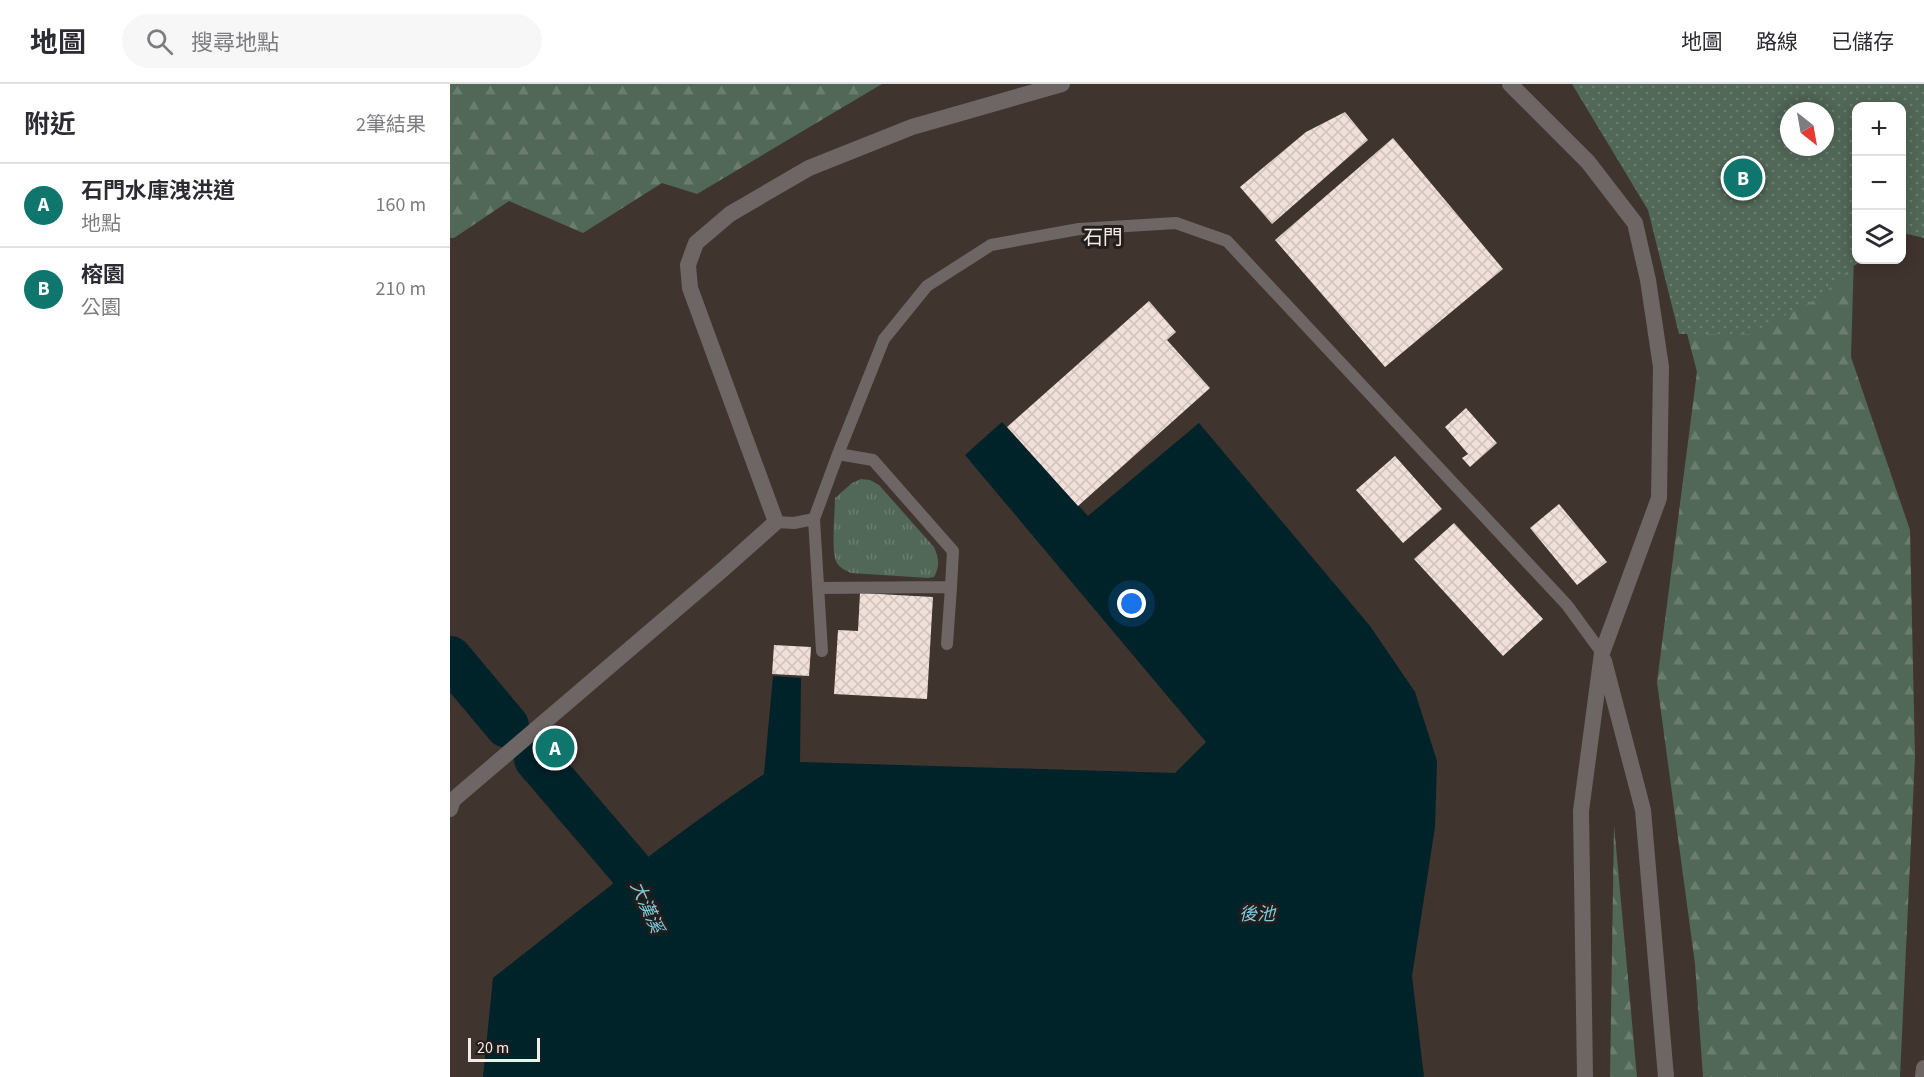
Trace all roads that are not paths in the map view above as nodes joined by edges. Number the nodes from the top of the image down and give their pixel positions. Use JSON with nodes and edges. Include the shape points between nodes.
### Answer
{"nodes":[{"id":1,"x":1062,"y":84,"type":"edge"},
{"id":2,"x":1510,"y":84,"type":"edge"},
{"id":3,"x":838,"y":453,"type":"junction"},
{"id":4,"x":814,"y":519,"type":"junction"},
{"id":5,"x":776,"y":522,"type":"junction"},
{"id":6,"x":951,"y":587,"type":"junction"},
{"id":7,"x":818,"y":588,"type":"junction"},
{"id":8,"x":947,"y":644,"type":"dead end"},
{"id":9,"x":822,"y":651,"type":"dead end"},
{"id":10,"x":1602,"y":653,"type":"junction"},
{"id":11,"x":450,"y":809,"type":"edge"},
{"id":12,"x":1924,"y":1068,"type":"edge"},
{"id":13,"x":1585,"y":1077,"type":"edge"},
{"id":14,"x":1666,"y":1077,"type":"edge"},
{"id":15,"x":1923,"y":1077,"type":"edge"}],
"edges":[{"from":1,"to":5,"type":"street","via":[[912,127],[809,168],[730,214],[696,243],[688,265],[690,288]]},
{"from":2,"to":10,"type":"street","via":[[1588,162],[1635,223],[1648,280],[1661,367],[1659,498]]},
{"from":3,"to":4,"type":"lane"},
{"from":3,"to":6,"type":"lane","via":[[873,460],[953,551]]},
{"from":3,"to":10,"type":"lane","via":[[884,339],[927,286],[991,245],[1078,229],[1176,224],[1227,241],[1567,606]]},
{"from":4,"to":5,"type":"lane"},
{"from":4,"to":7,"type":"lane"},
{"from":5,"to":11,"type":"street","via":[[453,800]]},
{"from":6,"to":7,"type":"lane"},
{"from":6,"to":8,"type":"lane"},
{"from":7,"to":9,"type":"lane"},
{"from":10,"to":13,"type":"street","via":[[1581,811]]},
{"from":10,"to":14,"type":"street","via":[[1643,810]]},
{"from":12,"to":15,"type":"street"}]}
